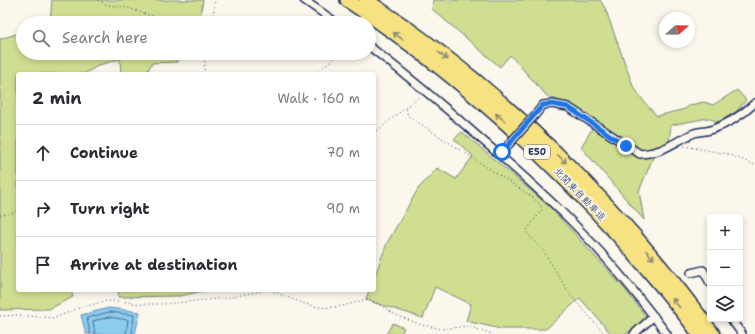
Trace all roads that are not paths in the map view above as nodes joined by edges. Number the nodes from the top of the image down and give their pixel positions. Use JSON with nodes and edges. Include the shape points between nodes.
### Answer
{"nodes":[{"id":1,"x":304,"y":0,"type":"edge"},
{"id":2,"x":347,"y":0,"type":"edge"},
{"id":3,"x":366,"y":0,"type":"edge"},
{"id":4,"x":327,"y":16,"type":"edge"},
{"id":5,"x":371,"y":16,"type":"edge"},
{"id":6,"x":376,"y":19,"type":"edge"},
{"id":7,"x":376,"y":51,"type":"edge"},
{"id":8,"x":755,"y":103,"type":"edge"},
{"id":9,"x":501,"y":154,"type":"junction"},
{"id":10,"x":691,"y":273,"type":"dead end"},
{"id":11,"x":707,"y":277,"type":"edge"},
{"id":12,"x":654,"y":316,"type":"junction"},
{"id":13,"x":733,"y":322,"type":"edge"},
{"id":14,"x":634,"y":334,"type":"edge"},
{"id":15,"x":667,"y":334,"type":"edge"},
{"id":16,"x":699,"y":334,"type":"edge"},
{"id":17,"x":713,"y":334,"type":"edge"},
{"id":18,"x":742,"y":334,"type":"edge"}],
"edges":[{"from":1,"to":4,"type":"street"},
{"from":5,"to":2,"type":"highway","name":"北関東自動車道","number":"E50","one_way":true},
{"from":3,"to":17,"type":"highway","name":"北関東自動車道","number":"E50","one_way":true,"via":[[434,48],[480,85],[563,160],[657,262]]},
{"from":16,"to":6,"type":"highway","name":"北関東自動車道","number":"E50","one_way":true,"via":[[685,314],[598,213],[545,159],[428,58]]},
{"from":7,"to":9,"type":"street"},
{"from":8,"to":9,"type":"street","bridge":true,"via":[[741,116],[719,127],[694,133],[651,154],[640,154],[568,107],[543,105]]},
{"from":9,"to":12,"type":"street","via":[[563,213],[611,264]]},
{"from":10,"to":11,"type":"street","via":[[703,270]]},
{"from":12,"to":14,"type":"street"},
{"from":12,"to":15,"type":"street"},
{"from":13,"to":18,"type":"street"}]}
